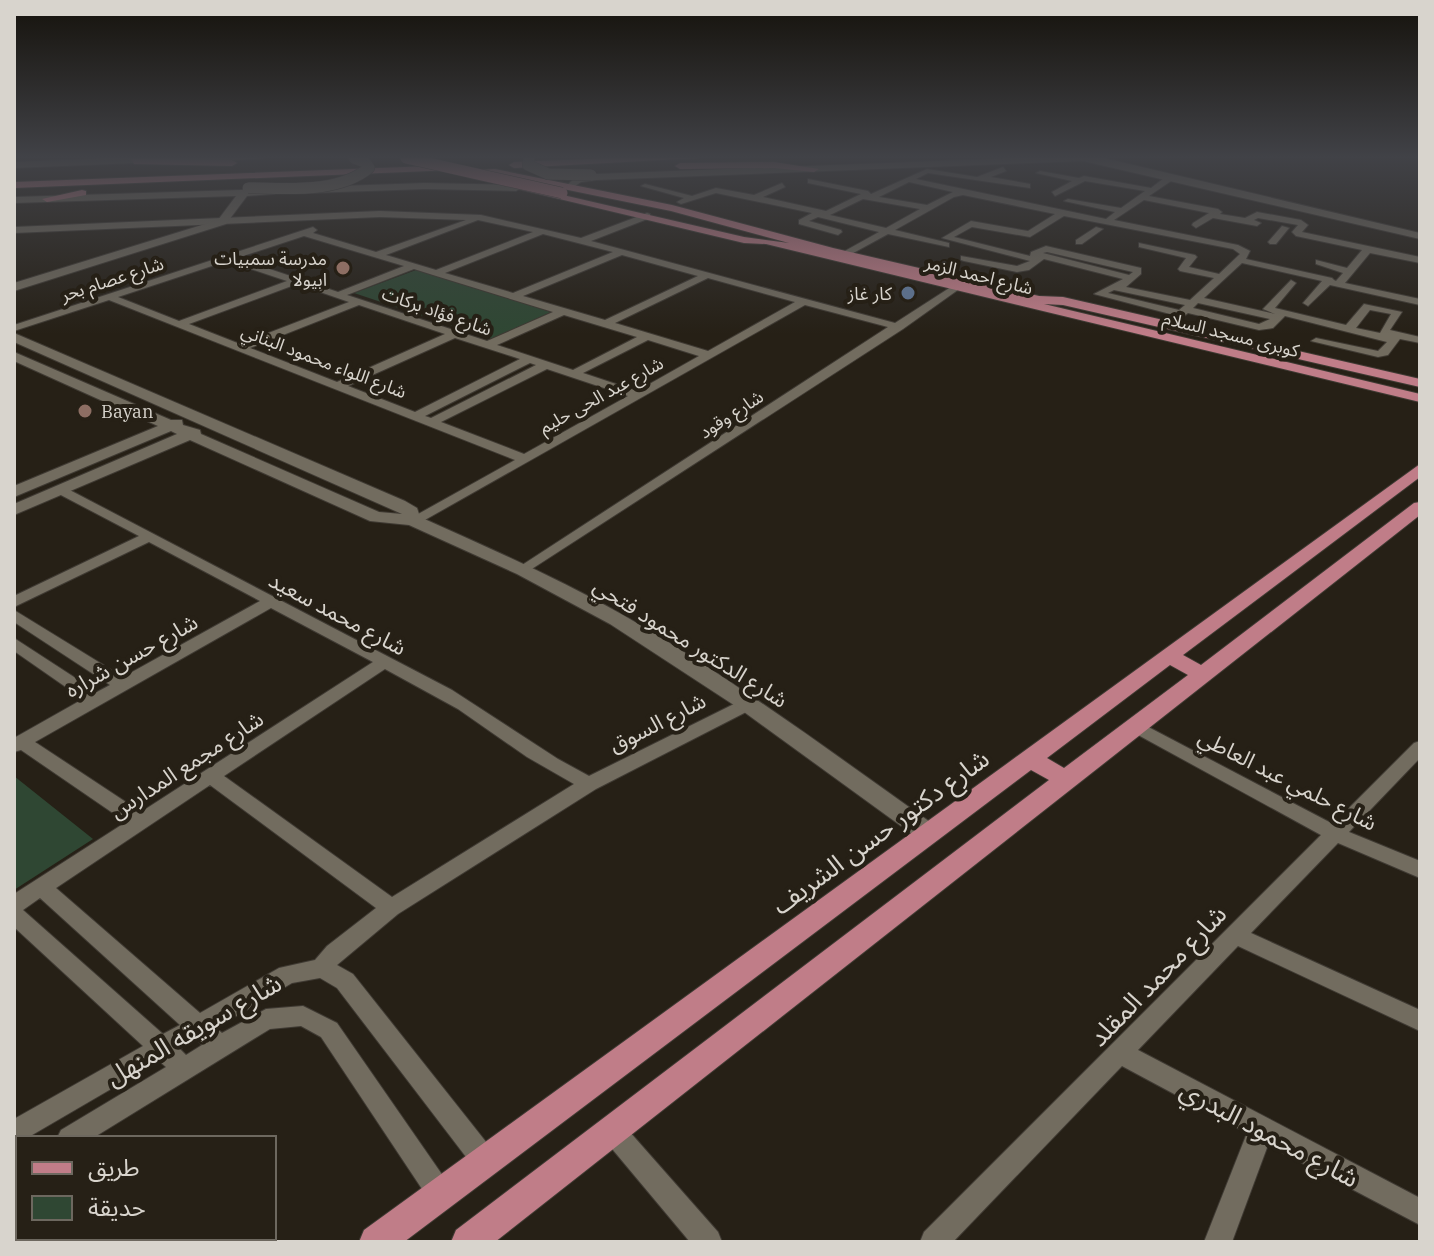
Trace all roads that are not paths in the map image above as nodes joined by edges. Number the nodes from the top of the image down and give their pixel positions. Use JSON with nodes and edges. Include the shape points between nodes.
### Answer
{"nodes":[{"id":1,"x":205,"y":217,"type":"edge"},
{"id":2,"x":226,"y":217,"type":"edge"},
{"id":3,"x":326,"y":217,"type":"edge"},
{"id":4,"x":352,"y":217,"type":"edge"},
{"id":5,"x":463,"y":217,"type":"edge"},
{"id":6,"x":470,"y":217,"type":"edge"},
{"id":7,"x":645,"y":217,"type":"edge"},
{"id":8,"x":649,"y":217,"type":"edge"},
{"id":9,"x":673,"y":217,"type":"edge"},
{"id":10,"x":685,"y":217,"type":"edge"},
{"id":11,"x":815,"y":217,"type":"edge"},
{"id":12,"x":825,"y":217,"type":"edge"},
{"id":13,"x":912,"y":217,"type":"edge"},
{"id":14,"x":1058,"y":217,"type":"edge"},
{"id":15,"x":1087,"y":217,"type":"edge"},
{"id":16,"x":1114,"y":217,"type":"edge"},
{"id":17,"x":1207,"y":217,"type":"edge"},
{"id":18,"x":1238,"y":217,"type":"edge"},
{"id":19,"x":1254,"y":217,"type":"edge"},
{"id":20,"x":1265,"y":217,"type":"edge"},
{"id":21,"x":1338,"y":217,"type":"edge"},
{"id":22,"x":1363,"y":217,"type":"edge"},
{"id":23,"x":481,"y":218,"type":"junction"},
{"id":24,"x":661,"y":220,"type":"junction"},
{"id":25,"x":1053,"y":220,"type":"junction"},
{"id":26,"x":1108,"y":221,"type":"junction"},
{"id":27,"x":1246,"y":221,"type":"junction"},
{"id":28,"x":222,"y":222,"type":"junction"},
{"id":29,"x":200,"y":223,"type":"junction"},
{"id":30,"x":1196,"y":225,"type":"dead end"},
{"id":31,"x":1133,"y":226,"type":"junction"},
{"id":32,"x":55,"y":228,"type":"junction"},
{"id":33,"x":1285,"y":228,"type":"junction"},
{"id":34,"x":1099,"y":229,"type":"junction"},
{"id":35,"x":14,"y":230,"type":"edge"},
{"id":36,"x":1420,"y":230,"type":"edge"},
{"id":37,"x":543,"y":231,"type":"junction"},
{"id":38,"x":886,"y":231,"type":"junction"},
{"id":39,"x":1298,"y":231,"type":"junction"},
{"id":40,"x":303,"y":233,"type":"junction"},
{"id":41,"x":556,"y":234,"type":"junction"},
{"id":42,"x":850,"y":234,"type":"dead end"},
{"id":43,"x":1420,"y":236,"type":"edge"},
{"id":44,"x":14,"y":240,"type":"edge"},
{"id":45,"x":582,"y":241,"type":"junction"},
{"id":46,"x":766,"y":241,"type":"junction"},
{"id":47,"x":1079,"y":242,"type":"dead end"},
{"id":48,"x":1273,"y":242,"type":"dead end"},
{"id":49,"x":949,"y":243,"type":"junction"},
{"id":50,"x":597,"y":245,"type":"junction"},
{"id":51,"x":897,"y":245,"type":"dead end"},
{"id":52,"x":1142,"y":245,"type":"dead end"},
{"id":53,"x":1370,"y":250,"type":"junction"},
{"id":54,"x":621,"y":252,"type":"junction"},
{"id":55,"x":372,"y":253,"type":"junction"},
{"id":56,"x":846,"y":254,"type":"junction"},
{"id":57,"x":633,"y":255,"type":"junction"},
{"id":58,"x":227,"y":258,"type":"junction"},
{"id":59,"x":964,"y":258,"type":"dead end"},
{"id":60,"x":1039,"y":259,"type":"junction"},
{"id":61,"x":1240,"y":260,"type":"junction"},
{"id":62,"x":1420,"y":260,"type":"edge"},
{"id":63,"x":1319,"y":262,"type":"dead end"},
{"id":64,"x":414,"y":266,"type":"junction"},
{"id":65,"x":1061,"y":271,"type":"dead end"},
{"id":66,"x":1350,"y":272,"type":"junction"},
{"id":67,"x":436,"y":273,"type":"junction"},
{"id":68,"x":707,"y":275,"type":"junction"},
{"id":69,"x":450,"y":277,"type":"junction"},
{"id":70,"x":1221,"y":277,"type":"junction"},
{"id":71,"x":14,"y":279,"type":"edge"},
{"id":72,"x":291,"y":279,"type":"junction"},
{"id":73,"x":722,"y":279,"type":"junction"},
{"id":74,"x":1291,"y":283,"type":"dead end"},
{"id":75,"x":1333,"y":283,"type":"junction"},
{"id":76,"x":14,"y":287,"type":"edge"},
{"id":77,"x":957,"y":287,"type":"junction"},
{"id":78,"x":1120,"y":287,"type":"junction"},
{"id":79,"x":338,"y":295,"type":"junction"},
{"id":80,"x":515,"y":296,"type":"junction"},
{"id":81,"x":109,"y":297,"type":"junction"},
{"id":82,"x":529,"y":301,"type":"junction"},
{"id":83,"x":804,"y":301,"type":"junction"},
{"id":84,"x":359,"y":302,"type":"junction"},
{"id":85,"x":1420,"y":302,"type":"edge"},
{"id":86,"x":1036,"y":303,"type":"junction"},
{"id":87,"x":1308,"y":303,"type":"dead end"},
{"id":88,"x":373,"y":307,"type":"junction"},
{"id":89,"x":1190,"y":307,"type":"junction"},
{"id":90,"x":563,"y":311,"type":"junction"},
{"id":91,"x":1279,"y":316,"type":"junction"},
{"id":92,"x":174,"y":322,"type":"junction"},
{"id":93,"x":606,"y":324,"type":"junction"},
{"id":94,"x":1169,"y":325,"type":"junction"},
{"id":95,"x":899,"y":327,"type":"junction"},
{"id":96,"x":14,"y":328,"type":"edge"},
{"id":97,"x":621,"y":328,"type":"junction"},
{"id":98,"x":1348,"y":330,"type":"junction"},
{"id":99,"x":448,"y":332,"type":"junction"},
{"id":100,"x":647,"y":336,"type":"junction"},
{"id":101,"x":14,"y":337,"type":"edge"},
{"id":102,"x":1395,"y":338,"type":"junction"},
{"id":103,"x":1420,"y":340,"type":"edge"},
{"id":104,"x":1316,"y":341,"type":"dead end"},
{"id":105,"x":488,"y":345,"type":"junction"},
{"id":106,"x":241,"y":348,"type":"junction"},
{"id":107,"x":256,"y":354,"type":"junction"},
{"id":108,"x":709,"y":355,"type":"junction"},
{"id":109,"x":14,"y":356,"type":"edge"},
{"id":110,"x":529,"y":359,"type":"junction"},
{"id":111,"x":545,"y":365,"type":"junction"},
{"id":112,"x":573,"y":374,"type":"junction"},
{"id":113,"x":332,"y":383,"type":"junction"},
{"id":114,"x":1420,"y":383,"type":"edge"},
{"id":115,"x":1420,"y":391,"type":"edge"},
{"id":116,"x":637,"y":395,"type":"junction"},
{"id":117,"x":1420,"y":398,"type":"edge"},
{"id":118,"x":1420,"y":405,"type":"edge"},
{"id":119,"x":416,"y":416,"type":"junction"},
{"id":120,"x":192,"y":417,"type":"junction"},
{"id":121,"x":432,"y":422,"type":"junction"},
{"id":122,"x":170,"y":426,"type":"junction"},
{"id":123,"x":211,"y":426,"type":"junction"},
{"id":124,"x":189,"y":435,"type":"junction"},
{"id":125,"x":525,"y":459,"type":"junction"},
{"id":126,"x":1420,"y":469,"type":"edge"},
{"id":127,"x":62,"y":490,"type":"junction"},
{"id":128,"x":14,"y":492,"type":"edge"},
{"id":129,"x":1420,"y":507,"type":"edge"},
{"id":130,"x":14,"y":510,"type":"edge"},
{"id":131,"x":414,"y":520,"type":"junction"},
{"id":132,"x":149,"y":537,"type":"junction"},
{"id":133,"x":524,"y":570,"type":"junction"},
{"id":134,"x":14,"y":602,"type":"edge"},
{"id":135,"x":270,"y":602,"type":"junction"},
{"id":136,"x":14,"y":615,"type":"edge"},
{"id":137,"x":14,"y":643,"type":"edge"},
{"id":138,"x":1168,"y":656,"type":"junction"},
{"id":139,"x":384,"y":662,"type":"junction"},
{"id":140,"x":1203,"y":674,"type":"junction"},
{"id":141,"x":123,"y":685,"type":"junction"},
{"id":142,"x":96,"y":700,"type":"junction"},
{"id":143,"x":748,"y":704,"type":"junction"},
{"id":144,"x":1135,"y":726,"type":"junction"},
{"id":145,"x":18,"y":744,"type":"edge"},
{"id":146,"x":1420,"y":747,"type":"edge"},
{"id":147,"x":1029,"y":758,"type":"junction"},
{"id":148,"x":211,"y":776,"type":"junction"},
{"id":149,"x":1066,"y":780,"type":"junction"},
{"id":150,"x":589,"y":784,"type":"junction"},
{"id":151,"x":141,"y":822,"type":"junction"},
{"id":152,"x":928,"y":833,"type":"junction"},
{"id":153,"x":1335,"y":834,"type":"junction"},
{"id":154,"x":1420,"y":870,"type":"edge"},
{"id":155,"x":41,"y":887,"type":"junction"},
{"id":156,"x":14,"y":905,"type":"edge"},
{"id":157,"x":391,"y":908,"type":"junction"},
{"id":158,"x":14,"y":914,"type":"edge"},
{"id":159,"x":1235,"y":935,"type":"junction"},
{"id":160,"x":322,"y":968,"type":"junction"},
{"id":161,"x":1420,"y":1021,"type":"edge"},
{"id":162,"x":198,"y":1026,"type":"junction"},
{"id":163,"x":220,"y":1046,"type":"junction"},
{"id":164,"x":161,"y":1048,"type":"junction"},
{"id":165,"x":1120,"y":1053,"type":"junction"},
{"id":166,"x":184,"y":1068,"type":"junction"},
{"id":167,"x":1262,"y":1128,"type":"junction"},
{"id":168,"x":612,"y":1130,"type":"junction"},
{"id":169,"x":14,"y":1132,"type":"edge"},
{"id":170,"x":73,"y":1136,"type":"edge"},
{"id":171,"x":485,"y":1161,"type":"junction"},
{"id":172,"x":441,"y":1195,"type":"junction"},
{"id":173,"x":1420,"y":1212,"type":"edge"},
{"id":174,"x":376,"y":1242,"type":"edge"},
{"id":175,"x":468,"y":1242,"type":"edge"},
{"id":176,"x":708,"y":1242,"type":"edge"},
{"id":177,"x":934,"y":1242,"type":"edge"},
{"id":178,"x":1218,"y":1242,"type":"edge"}],
"edges":[{"from":1,"to":29,"type":"street"},
{"from":2,"to":28,"type":"street"},
{"from":3,"to":28,"type":"street"},
{"from":4,"to":40,"type":"street","name":"شارع عصام بحر"},
{"from":5,"to":55,"type":"street"},
{"from":6,"to":23,"type":"street"},
{"from":7,"to":45,"type":"street"},
{"from":8,"to":24,"type":"main road","name":"شارع احمد الزمر"},
{"from":9,"to":46,"type":"main road"},
{"from":10,"to":56,"type":"main road","name":"شارع احمد الزمر"},
{"from":11,"to":42,"type":"street","via":[[802,222]]},
{"from":12,"to":38,"type":"street"},
{"from":13,"to":38,"type":"street"},
{"from":14,"to":25,"type":"street"},
{"from":15,"to":26,"type":"street"},
{"from":16,"to":26,"type":"street"},
{"from":17,"to":30,"type":"street"},
{"from":18,"to":27,"type":"street"},
{"from":19,"to":27,"type":"street"},
{"from":20,"to":39,"type":"street","via":[[1303,224]]},
{"from":21,"to":43,"type":"street"},
{"from":22,"to":36,"type":"street"},
{"from":23,"to":37,"type":"street"},
{"from":23,"to":55,"type":"street"},
{"from":24,"to":46,"type":"main road","name":"شارع احمد الزمر"},
{"from":24,"to":50,"type":"street"},
{"from":25,"to":34,"type":"street"},
{"from":25,"to":49,"type":"street","via":[[1027,234],[968,225],[946,237]]},
{"from":26,"to":31,"type":"street"},
{"from":27,"to":33,"type":"street"},
{"from":28,"to":29,"type":"street"},
{"from":28,"to":76,"type":"street"},
{"from":29,"to":32,"type":"street"},
{"from":29,"to":71,"type":"street"},
{"from":31,"to":34,"type":"street","via":[[1120,233]]},
{"from":31,"to":61,"type":"street","via":[[1235,247],[1246,253]]},
{"from":32,"to":35,"type":"street"},
{"from":32,"to":44,"type":"street"},
{"from":33,"to":39,"type":"street"},
{"from":33,"to":48,"type":"street"},
{"from":34,"to":47,"type":"street"},
{"from":37,"to":41,"type":"street"},
{"from":37,"to":67,"type":"street"},
{"from":38,"to":49,"type":"street"},
{"from":38,"to":56,"type":"street"},
{"from":39,"to":53,"type":"street"},
{"from":40,"to":55,"type":"street"},
{"from":40,"to":58,"type":"street","name":"شارع عصام بحر"},
{"from":41,"to":45,"type":"street"},
{"from":41,"to":69,"type":"street"},
{"from":45,"to":50,"type":"street"},
{"from":46,"to":77,"type":"main road","name":"شارع احمد الزمر"},
{"from":49,"to":51,"type":"street","via":[[929,252]]},
{"from":49,"to":60,"type":"street"},
{"from":50,"to":54,"type":"street"},
{"from":52,"to":70,"type":"street","via":[[1192,257],[1183,269]]},
{"from":53,"to":62,"type":"street"},
{"from":53,"to":66,"type":"street"},
{"from":54,"to":57,"type":"street"},
{"from":54,"to":80,"type":"street"},
{"from":55,"to":64,"type":"street"},
{"from":56,"to":86,"type":"main road","name":"شارع احمد الزمر"},
{"from":57,"to":68,"type":"street"},
{"from":57,"to":82,"type":"street"},
{"from":58,"to":72,"type":"street","name":"شارع فؤاد بركات"},
{"from":58,"to":81,"type":"street","name":"شارع عصام بحر"},
{"from":59,"to":60,"type":"street","via":[[1017,269]]},
{"from":60,"to":78,"type":"street","via":[[1131,278]]},
{"from":61,"to":70,"type":"street"},
{"from":61,"to":75,"type":"street"},
{"from":63,"to":66,"type":"street"},
{"from":64,"to":67,"type":"street"},
{"from":64,"to":79,"type":"street"},
{"from":65,"to":78,"type":"street"},
{"from":66,"to":75,"type":"street"},
{"from":67,"to":69,"type":"street"},
{"from":68,"to":73,"type":"street"},
{"from":68,"to":93,"type":"street"},
{"from":69,"to":80,"type":"street"},
{"from":70,"to":89,"type":"street"},
{"from":72,"to":79,"type":"street","name":"شارع فؤاد بركات"},
{"from":72,"to":92,"type":"street"},
{"from":73,"to":83,"type":"street"},
{"from":73,"to":97,"type":"street"},
{"from":74,"to":91,"type":"street","via":[[1267,308]]},
{"from":75,"to":85,"type":"street"},
{"from":75,"to":87,"type":"street"},
{"from":77,"to":86,"type":"main road","name":"شارع احمد الزمر"},
{"from":77,"to":95,"type":"street","name":"شارع وقود"},
{"from":78,"to":89,"type":"street"},
{"from":78,"to":89,"type":"street","via":[[1099,294]]},
{"from":79,"to":84,"type":"street","name":"شارع فؤاد بركات"},
{"from":80,"to":82,"type":"street"},
{"from":81,"to":92,"type":"street","name":"شارع اللواء محمود البناني"},
{"from":81,"to":96,"type":"street","name":"شارع عصام بحر"},
{"from":82,"to":90,"type":"street"},
{"from":83,"to":95,"type":"street"},
{"from":83,"to":108,"type":"street","name":"شارع عبد الحى حليم"},
{"from":84,"to":88,"type":"street","name":"شارع فؤاد بركات"},
{"from":84,"to":106,"type":"street"},
{"from":86,"to":94,"type":"main road","name":"شارع احمد الزمر","via":[[1053,299]]},
{"from":86,"to":115,"type":"main road","name":"كوبرى مسجد السلام"},
{"from":86,"to":117,"type":"main road","name":"كوبرى مسجد السلام"},
{"from":86,"to":118,"type":"main road","name":"شارع احمد الزمر","via":[[1039,311],[1053,316]]},
{"from":88,"to":99,"type":"street","name":"شارع فؤاد بركات"},
{"from":88,"to":107,"type":"street"},
{"from":89,"to":91,"type":"street","via":[[1259,327]]},
{"from":89,"to":94,"type":"street"},
{"from":90,"to":93,"type":"street"},
{"from":90,"to":105,"type":"street"},
{"from":91,"to":98,"type":"street"},
{"from":92,"to":106,"type":"street","name":"شارع اللواء محمود البناني"},
{"from":93,"to":97,"type":"street"},
{"from":94,"to":114,"type":"main road","name":"شارع احمد الزمر"},
{"from":95,"to":133,"type":"street","name":"شارع وقود"},
{"from":97,"to":100,"type":"street"},
{"from":98,"to":102,"type":"street"},
{"from":98,"to":102,"type":"street","via":[[1373,306],[1397,312],[1383,330]]},
{"from":99,"to":105,"type":"street","name":"شارع فؤاد بركات"},
{"from":99,"to":113,"type":"street"},
{"from":100,"to":108,"type":"street"},
{"from":100,"to":112,"type":"street"},
{"from":101,"to":120,"type":"street","name":"شارع الدكتور محمود فتحي"},
{"from":102,"to":103,"type":"street"},
{"from":102,"to":104,"type":"street","via":[[1378,354]]},
{"from":105,"to":110,"type":"street","name":"شارع فؤاد بركات"},
{"from":106,"to":107,"type":"street","name":"شارع اللواء محمود البناني"},
{"from":107,"to":113,"type":"street","name":"شارع اللواء محمود البناني"},
{"from":108,"to":116,"type":"street","name":"شارع عبد الحى حليم"},
{"from":109,"to":122,"type":"street","name":"شارع الدكتور محمود فتحي"},
{"from":110,"to":111,"type":"street","name":"شارع فؤاد بركات"},
{"from":110,"to":119,"type":"street"},
{"from":111,"to":112,"type":"street","name":"شارع فؤاد بركات"},
{"from":111,"to":121,"type":"street"},
{"from":112,"to":116,"type":"street","name":"شارع فؤاد بركات"},
{"from":113,"to":119,"type":"street","name":"شارع اللواء محمود البناني"},
{"from":116,"to":125,"type":"street","name":"شارع عبد الحى حليم"},
{"from":119,"to":121,"type":"street","name":"شارع اللواء محمود البناني"},
{"from":120,"to":122,"type":"street"},
{"from":120,"to":123,"type":"street","name":"شارع الدكتور محمود فتحي"},
{"from":121,"to":125,"type":"street","name":"شارع اللواء محمود البناني"},
{"from":122,"to":124,"type":"street","name":"شارع الدكتور محمود فتحي"},
{"from":122,"to":128,"type":"street"},
{"from":123,"to":124,"type":"street"},
{"from":123,"to":131,"type":"street","name":"شارع الدكتور محمود فتحي","via":[[399,505]]},
{"from":124,"to":127,"type":"street"},
{"from":124,"to":131,"type":"street","name":"شارع الدكتور محمود فتحي","via":[[376,517]]},
{"from":125,"to":131,"type":"street","name":"شارع عبد الحى حليم"},
{"from":126,"to":138,"type":"main road","name":"شارع دكتور حسن الشريف"},
{"from":127,"to":130,"type":"street"},
{"from":127,"to":132,"type":"street","name":"شارع محمد سعيد"},
{"from":129,"to":140,"type":"main road"},
{"from":131,"to":133,"type":"street","name":"شارع الدكتور محمود فتحي"},
{"from":132,"to":134,"type":"street"},
{"from":132,"to":135,"type":"street","name":"شارع محمد سعيد"},
{"from":133,"to":143,"type":"street","name":"شارع الدكتور محمود فتحي","via":[[617,620]]},
{"from":135,"to":139,"type":"street","name":"شارع محمد سعيد"},
{"from":135,"to":141,"type":"street","name":"شارع حسن شراره"},
{"from":136,"to":141,"type":"street"},
{"from":137,"to":142,"type":"street"},
{"from":138,"to":140,"type":"main road"},
{"from":138,"to":147,"type":"main road","name":"شارع دكتور حسن الشريف"},
{"from":139,"to":148,"type":"street","name":"شارع مجمع المدارس"},
{"from":139,"to":150,"type":"street","name":"شارع محمد سعيد","via":[[475,710],[553,766]]},
{"from":140,"to":144,"type":"main road"},
{"from":141,"to":142,"type":"street","name":"شارع حسن شراره"},
{"from":142,"to":145,"type":"street","name":"شارع حسن شراره"},
{"from":143,"to":150,"type":"street","name":"شارع السوق"},
{"from":143,"to":152,"type":"street","name":"شارع الدكتور محمود فتحي"},
{"from":144,"to":149,"type":"main road"},
{"from":144,"to":153,"type":"street","name":"شارع حلمي عبد العاطي"},
{"from":145,"to":151,"type":"street"},
{"from":146,"to":153,"type":"street","name":"شارع محمد المقلد"},
{"from":147,"to":149,"type":"main road"},
{"from":147,"to":152,"type":"main road","name":"شارع دكتور حسن الشريف"},
{"from":148,"to":151,"type":"street","name":"شارع مجمع المدارس"},
{"from":148,"to":157,"type":"street"},
{"from":149,"to":168,"type":"main road"},
{"from":150,"to":157,"type":"street","name":"شارع السوق"},
{"from":151,"to":155,"type":"street","name":"شارع مجمع المدارس"},
{"from":152,"to":171,"type":"main road","name":"شارع دكتور حسن الشريف"},
{"from":153,"to":154,"type":"street","name":"شارع حلمي عبد العاطي"},
{"from":153,"to":159,"type":"street","name":"شارع محمد المقلد"},
{"from":155,"to":156,"type":"street","name":"شارع مجمع المدارس"},
{"from":155,"to":162,"type":"street"},
{"from":157,"to":160,"type":"street","name":"شارع السوق"},
{"from":158,"to":164,"type":"street"},
{"from":159,"to":161,"type":"street"},
{"from":159,"to":165,"type":"street","name":"شارع محمد المقلد"},
{"from":160,"to":162,"type":"street","name":"شارع سويقه المنهل","via":[[287,975]]},
{"from":160,"to":171,"type":"street","via":[[345,981]]},
{"from":162,"to":163,"type":"street"},
{"from":162,"to":164,"type":"street","name":"شارع سويقه المنهل"},
{"from":163,"to":166,"type":"street","name":"شارع سويقه المنهل"},
{"from":163,"to":172,"type":"street","name":"شارع سويقه المنهل","via":[[266,1019],[293,1015],[322,1023]]},
{"from":164,"to":166,"type":"street"},
{"from":164,"to":169,"type":"street","name":"شارع سويقه المنهل"},
{"from":165,"to":167,"type":"street","name":"شارع محمود البدري"},
{"from":165,"to":177,"type":"street","name":"شارع محمد المقلد"},
{"from":166,"to":170,"type":"street","name":"شارع سويقه المنهل"},
{"from":167,"to":173,"type":"street","name":"شارع محمود البدري"},
{"from":167,"to":178,"type":"street"},
{"from":168,"to":175,"type":"main road"},
{"from":168,"to":176,"type":"street"},
{"from":171,"to":172,"type":"main road","name":"شارع دكتور حسن الشريف"},
{"from":172,"to":174,"type":"main road","name":"شارع دكتور حسن الشريف"}]}
